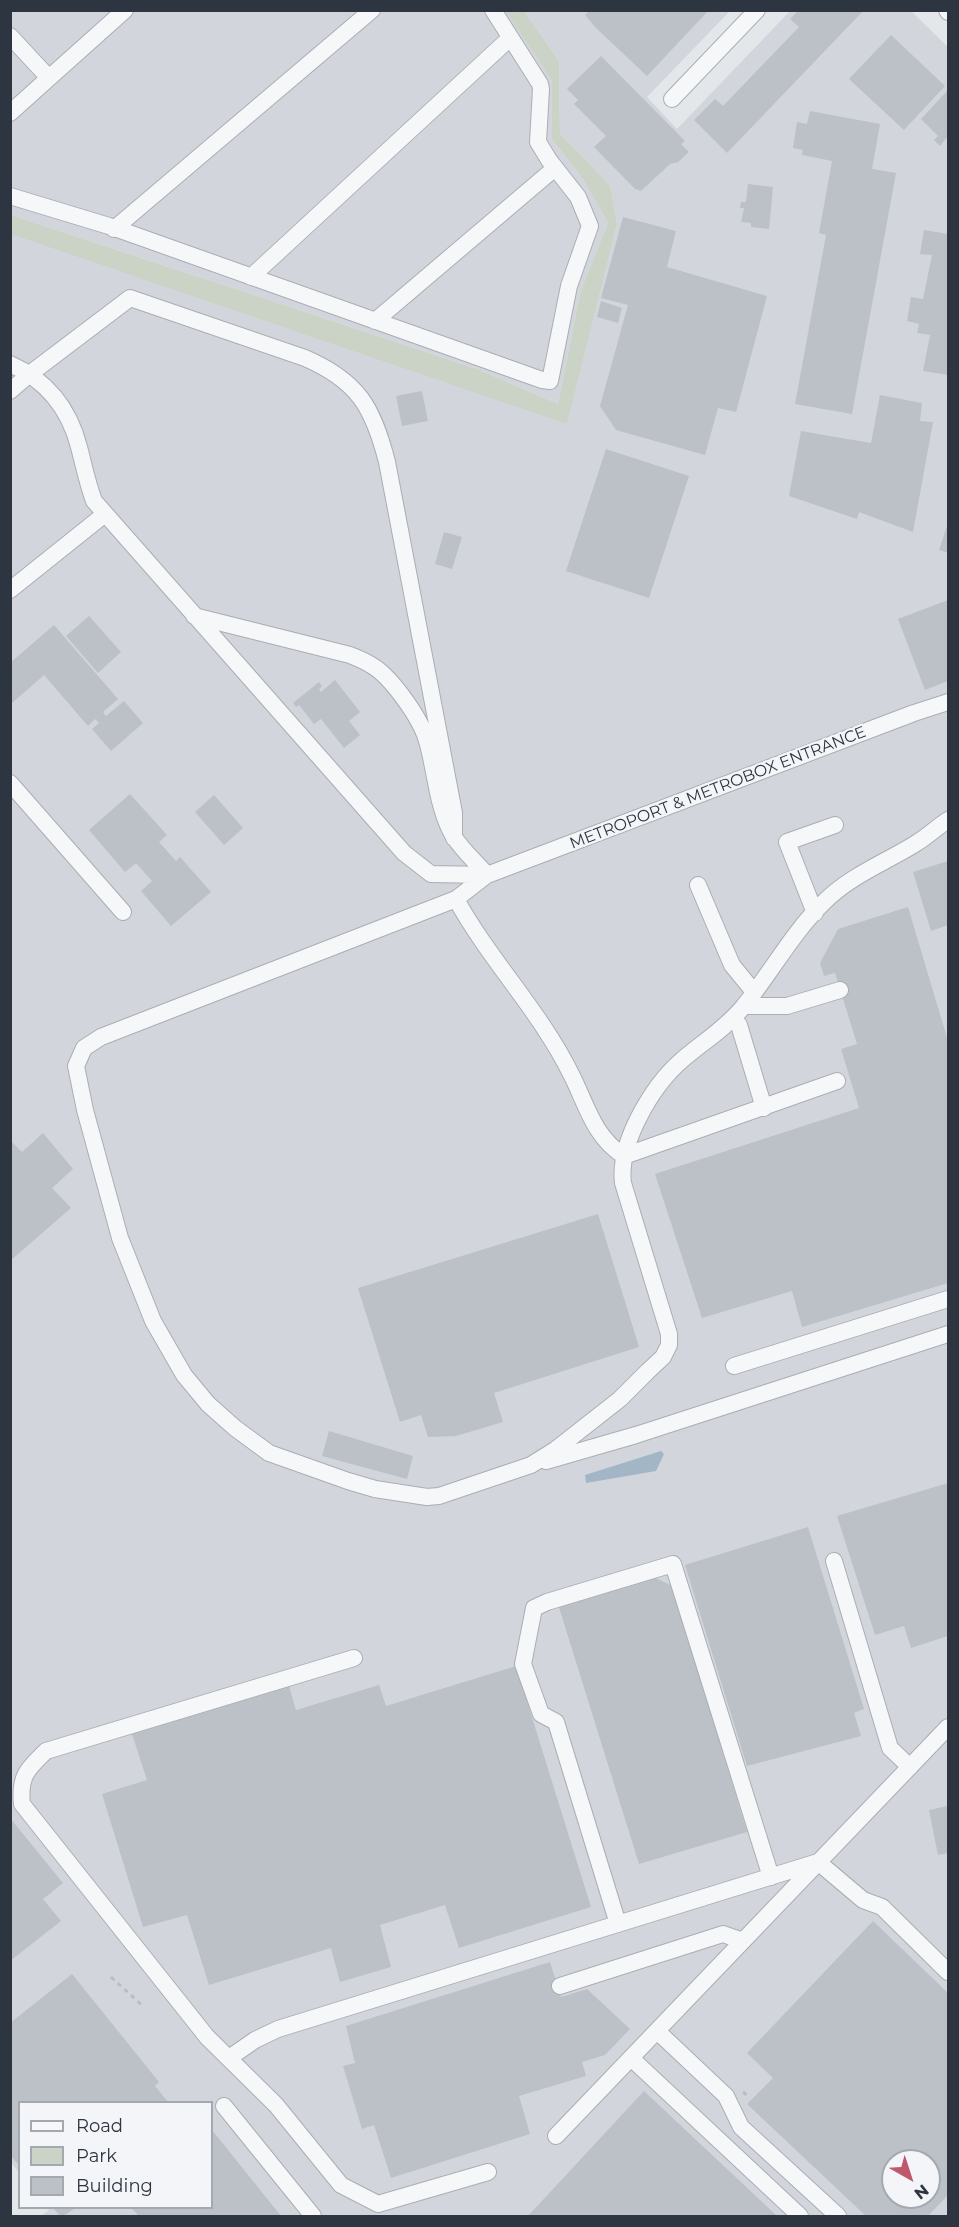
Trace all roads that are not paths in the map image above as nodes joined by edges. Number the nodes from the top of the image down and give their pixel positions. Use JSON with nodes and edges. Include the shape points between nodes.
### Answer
{"nodes":[{"id":1,"x":125,"y":10,"type":"edge"},
{"id":2,"x":372,"y":10,"type":"edge"},
{"id":3,"x":493,"y":10,"type":"edge"},
{"id":4,"x":757,"y":10,"type":"edge"},
{"id":5,"x":10,"y":36,"type":"edge"},
{"id":6,"x":510,"y":38,"type":"junction"},
{"id":7,"x":49,"y":78,"type":"junction"},
{"id":8,"x":672,"y":99,"type":"dead end"},
{"id":9,"x":10,"y":113,"type":"edge"},
{"id":10,"x":555,"y":168,"type":"junction"},
{"id":11,"x":10,"y":196,"type":"edge"},
{"id":12,"x":114,"y":229,"type":"junction"},
{"id":13,"x":251,"y":277,"type":"junction"},
{"id":14,"x":375,"y":321,"type":"junction"},
{"id":15,"x":10,"y":364,"type":"edge"},
{"id":16,"x":31,"y":373,"type":"junction"},
{"id":17,"x":10,"y":391,"type":"edge"},
{"id":18,"x":105,"y":514,"type":"junction"},
{"id":19,"x":10,"y":590,"type":"edge"},
{"id":20,"x":194,"y":616,"type":"junction"},
{"id":21,"x":948,"y":702,"type":"edge"},
{"id":22,"x":10,"y":783,"type":"edge"},
{"id":23,"x":948,"y":820,"type":"edge"},
{"id":24,"x":835,"y":825,"type":"dead end"},
{"id":25,"x":454,"y":838,"type":"junction"},
{"id":26,"x":487,"y":875,"type":"junction"},
{"id":27,"x":698,"y":885,"type":"dead end"},
{"id":28,"x":456,"y":899,"type":"junction"},
{"id":29,"x":123,"y":912,"type":"dead end"},
{"id":30,"x":815,"y":913,"type":"junction"},
{"id":31,"x":840,"y":990,"type":"dead end"},
{"id":32,"x":754,"y":992,"type":"junction"},
{"id":33,"x":739,"y":1012,"type":"junction"},
{"id":34,"x":837,"y":1081,"type":"dead end"},
{"id":35,"x":764,"y":1108,"type":"junction"},
{"id":36,"x":624,"y":1156,"type":"junction"},
{"id":37,"x":948,"y":1299,"type":"edge"},
{"id":38,"x":948,"y":1334,"type":"edge"},
{"id":39,"x":734,"y":1366,"type":"dead end"},
{"id":40,"x":525,"y":1467,"type":"junction"},
{"id":41,"x":834,"y":1561,"type":"dead end"},
{"id":42,"x":354,"y":1658,"type":"dead end"},
{"id":43,"x":948,"y":1727,"type":"edge"},
{"id":44,"x":910,"y":1767,"type":"junction"},
{"id":45,"x":818,"y":1862,"type":"junction"},
{"id":46,"x":771,"y":1876,"type":"junction"},
{"id":47,"x":618,"y":1924,"type":"junction"},
{"id":48,"x":743,"y":1941,"type":"junction"},
{"id":49,"x":948,"y":1972,"type":"edge"},
{"id":50,"x":560,"y":1986,"type":"dead end"},
{"id":51,"x":657,"y":2031,"type":"junction"},
{"id":52,"x":229,"y":2058,"type":"junction"},
{"id":53,"x":631,"y":2058,"type":"junction"},
{"id":54,"x":224,"y":2106,"type":"dead end"},
{"id":55,"x":556,"y":2136,"type":"dead end"},
{"id":56,"x":488,"y":2172,"type":"dead end"},
{"id":57,"x":382,"y":2210,"type":"edge"},
{"id":58,"x":313,"y":2217,"type":"edge"},
{"id":59,"x":800,"y":2217,"type":"edge"},
{"id":60,"x":838,"y":2217,"type":"edge"}],
"edges":[{"from":1,"to":7,"type":"street"},
{"from":2,"to":12,"type":"street"},
{"from":3,"to":6,"type":"street"},
{"from":4,"to":8,"type":"street"},
{"from":5,"to":7,"type":"street"},
{"from":6,"to":10,"type":"street","via":[[540,84],[538,142]]},
{"from":6,"to":13,"type":"street"},
{"from":7,"to":9,"type":"street"},
{"from":10,"to":14,"type":"street"},
{"from":10,"to":14,"type":"street","via":[[578,197],[590,226],[569,286],[550,381]]},
{"from":11,"to":12,"type":"street"},
{"from":12,"to":13,"type":"street"},
{"from":13,"to":14,"type":"street"},
{"from":15,"to":16,"type":"street"},
{"from":16,"to":17,"type":"street"},
{"from":16,"to":18,"type":"street","via":[[63,409],[77,439],[94,501]]},
{"from":16,"to":25,"type":"street","via":[[130,298],[305,358],[329,369],[355,391],[373,417],[387,462],[454,813]]},
{"from":18,"to":19,"type":"street"},
{"from":18,"to":20,"type":"street"},
{"from":20,"to":25,"type":"street","via":[[373,665],[413,710],[427,739],[435,780]]},
{"from":20,"to":26,"type":"street","via":[[404,853],[431,874]]},
{"from":21,"to":26,"type":"street","name":"METROPORT & METROBOX ENTRANCE"},
{"from":22,"to":29,"type":"street"},
{"from":23,"to":30,"type":"street","via":[[915,844],[855,877]]},
{"from":24,"to":30,"type":"street","via":[[787,842]]},
{"from":25,"to":26,"type":"street"},
{"from":26,"to":28,"type":"street"},
{"from":27,"to":32,"type":"street","via":[[732,965]]},
{"from":28,"to":36,"type":"street","via":[[552,1039],[598,1132]]},
{"from":28,"to":40,"type":"street","via":[[102,1036],[84,1048],[76,1066],[120,1238],[153,1321],[184,1375],[208,1404],[269,1453],[375,1488],[431,1498]]},
{"from":30,"to":32,"type":"street"},
{"from":31,"to":33,"type":"street","via":[[787,1006]]},
{"from":32,"to":33,"type":"street"},
{"from":33,"to":35,"type":"street","via":[[739,1025]]},
{"from":33,"to":36,"type":"street","via":[[667,1075],[643,1112]]},
{"from":34,"to":35,"type":"street"},
{"from":35,"to":36,"type":"street"},
{"from":36,"to":40,"type":"street","via":[[623,1183],[669,1344],[663,1357],[620,1399],[555,1450]]},
{"from":37,"to":39,"type":"street"},
{"from":38,"to":40,"type":"street"},
{"from":41,"to":44,"type":"street","via":[[890,1748]]},
{"from":42,"to":52,"type":"street","via":[[46,1751],[23,1777],[22,1804],[207,2037]]},
{"from":43,"to":44,"type":"street"},
{"from":44,"to":45,"type":"street"},
{"from":45,"to":46,"type":"street"},
{"from":45,"to":48,"type":"street"},
{"from":45,"to":49,"type":"street","via":[[863,1900],[882,1907]]},
{"from":46,"to":47,"type":"street"},
{"from":46,"to":47,"type":"street","via":[[673,1564],[547,1602],[534,1608],[523,1664],[542,1714],[556,1722]]},
{"from":47,"to":52,"type":"street","via":[[278,2029]]},
{"from":48,"to":50,"type":"street","via":[[723,1934]]},
{"from":48,"to":51,"type":"street"},
{"from":51,"to":53,"type":"street"},
{"from":51,"to":60,"type":"street","via":[[726,2096],[741,2127]]},
{"from":52,"to":57,"type":"street","via":[[276,2105],[341,2185]]},
{"from":53,"to":55,"type":"street"},
{"from":53,"to":59,"type":"street"},
{"from":54,"to":58,"type":"street"},
{"from":56,"to":57,"type":"street"}]}
